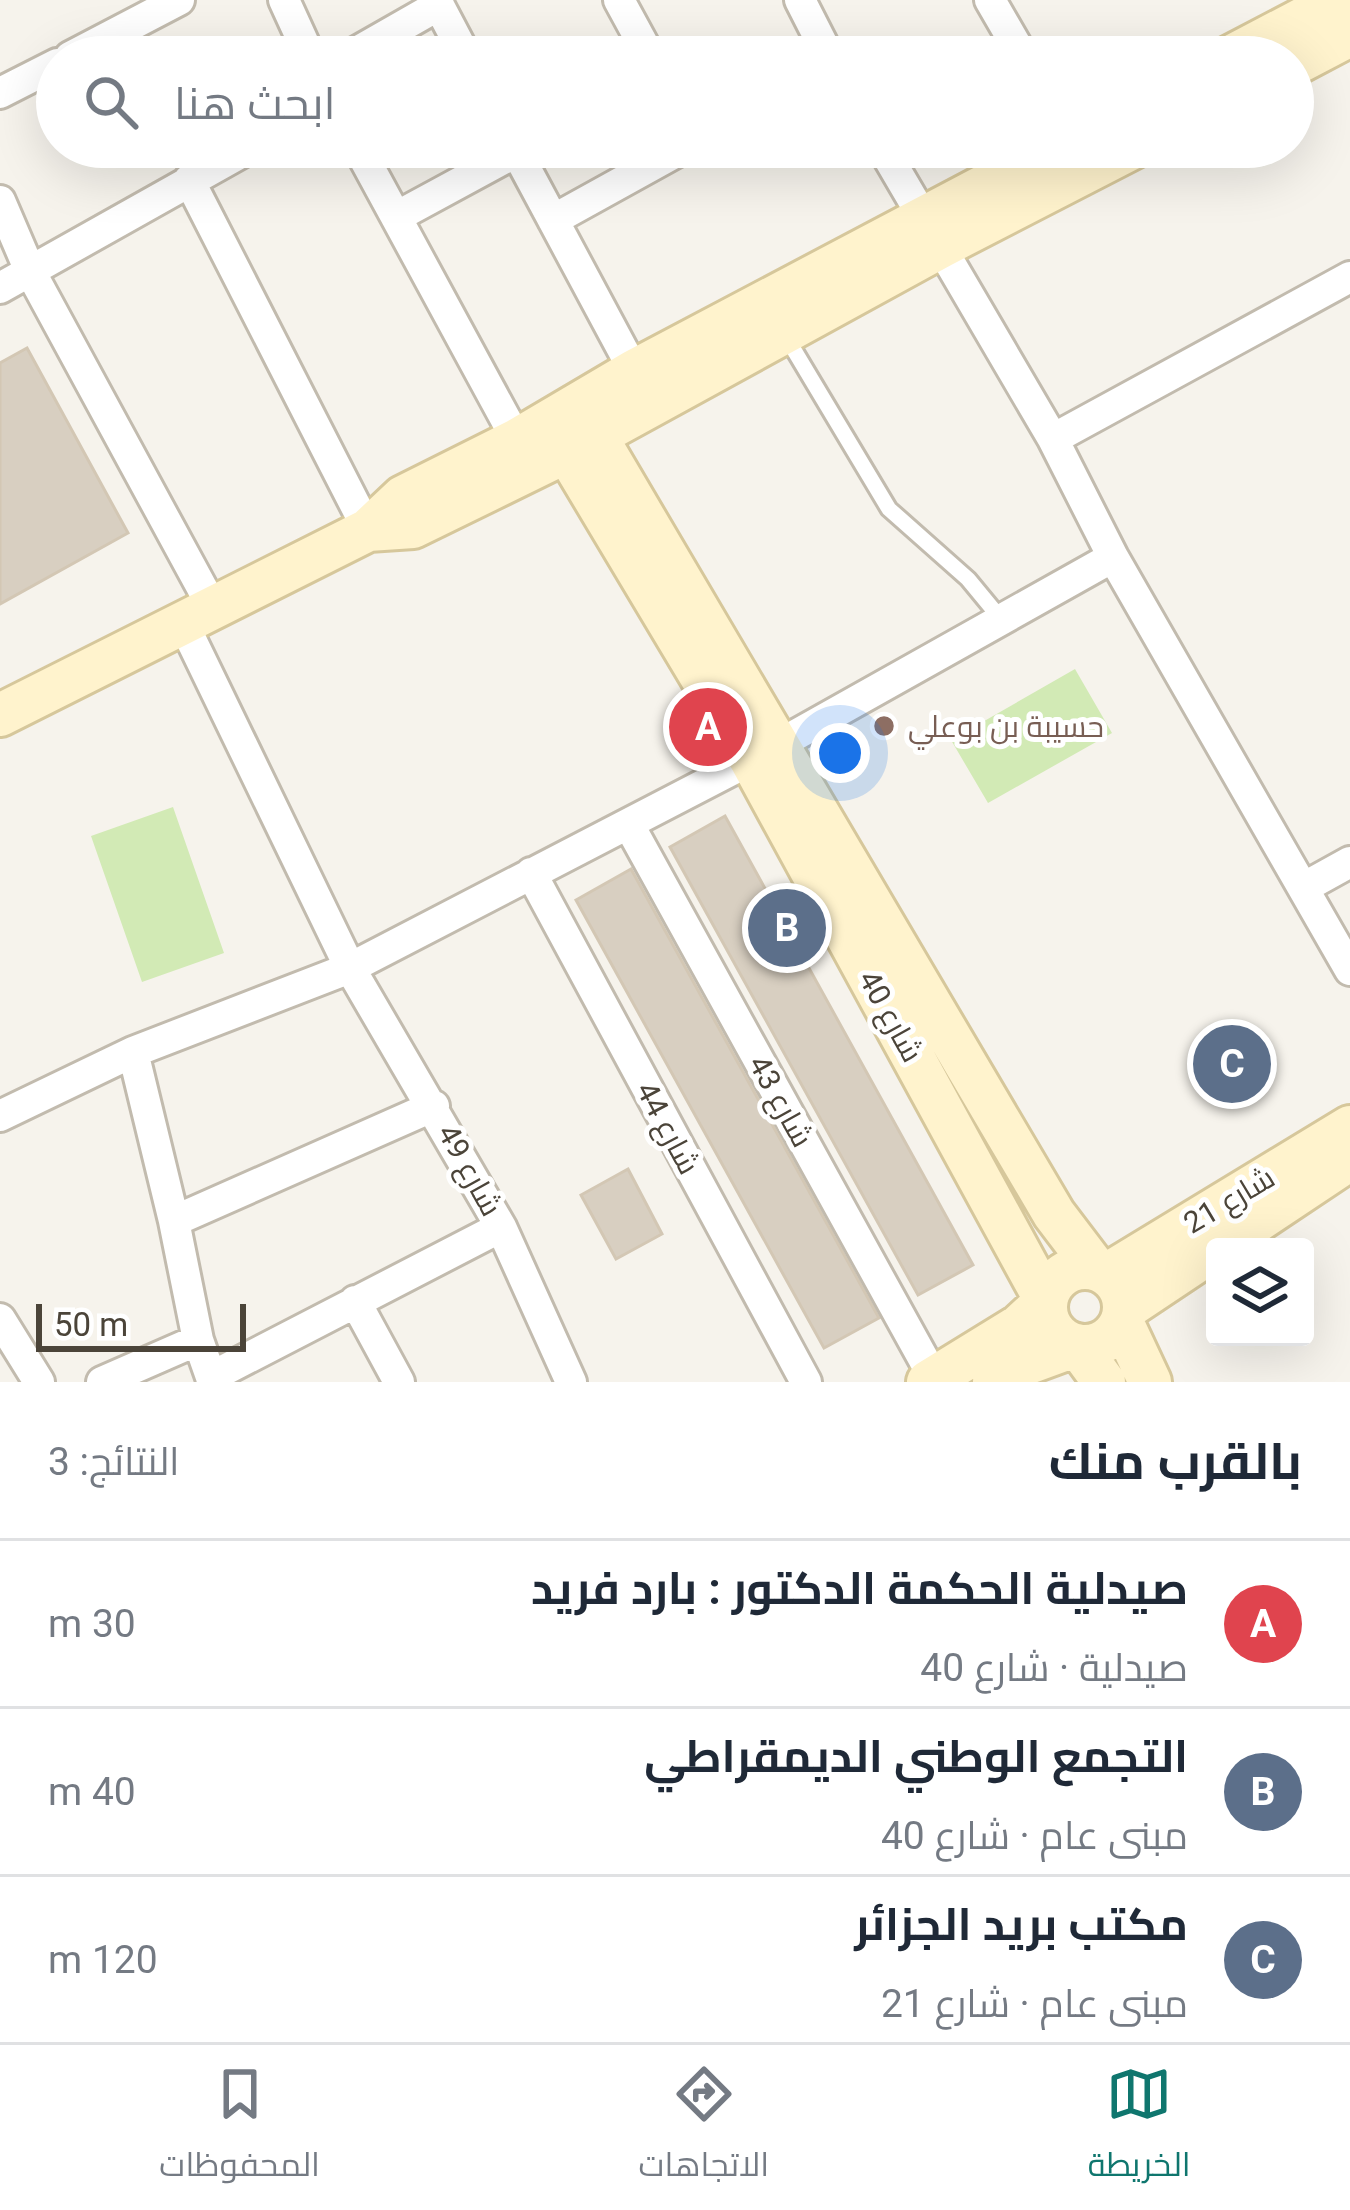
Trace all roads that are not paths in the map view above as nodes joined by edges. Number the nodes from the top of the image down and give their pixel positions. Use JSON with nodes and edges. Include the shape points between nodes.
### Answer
{"nodes":[{"id":1,"x":179,"y":0,"type":"edge"},
{"id":2,"x":284,"y":0,"type":"edge"},
{"id":3,"x":619,"y":0,"type":"edge"},
{"id":4,"x":800,"y":0,"type":"edge"},
{"id":5,"x":990,"y":0,"type":"edge"},
{"id":6,"x":437,"y":2,"type":"edge"},
{"id":7,"x":1341,"y":14,"type":"edge"},
{"id":8,"x":110,"y":36,"type":"edge"},
{"id":9,"x":300,"y":36,"type":"edge"},
{"id":10,"x":381,"y":36,"type":"edge"},
{"id":11,"x":455,"y":36,"type":"edge"},
{"id":12,"x":639,"y":36,"type":"edge"},
{"id":13,"x":818,"y":36,"type":"edge"},
{"id":14,"x":1011,"y":36,"type":"edge"},
{"id":15,"x":1284,"y":36,"type":"edge"},
{"id":16,"x":1314,"y":43,"type":"edge"},
{"id":17,"x":36,"y":75,"type":"edge"},
{"id":18,"x":0,"y":93,"type":"edge"},
{"id":19,"x":212,"y":168,"type":"edge"},
{"id":20,"x":369,"y":168,"type":"edge"},
{"id":21,"x":482,"y":168,"type":"edge"},
{"id":22,"x":525,"y":168,"type":"edge"},
{"id":23,"x":647,"y":168,"type":"edge"},
{"id":24,"x":895,"y":168,"type":"edge"},
{"id":25,"x":1026,"y":168,"type":"edge"},
{"id":26,"x":1083,"y":168,"type":"edge"},
{"id":27,"x":189,"y":180,"type":"junction"},
{"id":28,"x":0,"y":201,"type":"edge"},
{"id":29,"x":396,"y":217,"type":"junction"},
{"id":30,"x":553,"y":220,"type":"junction"},
{"id":31,"x":933,"y":230,"type":"junction"},
{"id":32,"x":30,"y":271,"type":"junction"},
{"id":33,"x":1350,"y":277,"type":"edge"},
{"id":34,"x":0,"y":288,"type":"edge"},
{"id":35,"x":784,"y":332,"type":"junction"},
{"id":36,"x":634,"y":371,"type":"junction"},
{"id":37,"x":561,"y":431,"type":"junction"},
{"id":38,"x":1054,"y":439,"type":"junction"},
{"id":39,"x":368,"y":530,"type":"junction"},
{"id":40,"x":1113,"y":557,"type":"junction"},
{"id":41,"x":198,"y":615,"type":"junction"},
{"id":42,"x":1001,"y":620,"type":"junction"},
{"id":43,"x":0,"y":715,"type":"edge"},
{"id":44,"x":765,"y":752,"type":"junction"},
{"id":45,"x":628,"y":825,"type":"junction"},
{"id":46,"x":1350,"y":862,"type":"edge"},
{"id":47,"x":531,"y":874,"type":"junction"},
{"id":48,"x":1303,"y":888,"type":"junction"},
{"id":49,"x":350,"y":968,"type":"junction"},
{"id":50,"x":1350,"y":970,"type":"edge"},
{"id":51,"x":133,"y":1052,"type":"junction"},
{"id":52,"x":434,"y":1106,"type":"junction"},
{"id":53,"x":0,"y":1116,"type":"edge"},
{"id":54,"x":1350,"y":1126,"type":"edge"},
{"id":55,"x":1350,"y":1160,"type":"edge"},
{"id":56,"x":174,"y":1221,"type":"junction"},
{"id":57,"x":501,"y":1226,"type":"junction"},
{"id":58,"x":1232,"y":1238,"type":"edge"},
{"id":59,"x":1206,"y":1253,"type":"edge"},
{"id":60,"x":1112,"y":1294,"type":"junction"},
{"id":61,"x":355,"y":1301,"type":"junction"},
{"id":62,"x":1046,"y":1301,"type":"junction"},
{"id":63,"x":0,"y":1319,"type":"edge"},
{"id":64,"x":198,"y":1340,"type":"junction"},
{"id":65,"x":1077,"y":1346,"type":"junction"},
{"id":66,"x":212,"y":1380,"type":"edge"},
{"id":67,"x":931,"y":1380,"type":"edge"},
{"id":68,"x":40,"y":1382,"type":"edge"},
{"id":69,"x":102,"y":1382,"type":"edge"},
{"id":70,"x":399,"y":1382,"type":"edge"},
{"id":71,"x":571,"y":1382,"type":"edge"},
{"id":72,"x":806,"y":1382,"type":"edge"},
{"id":73,"x":994,"y":1382,"type":"edge"},
{"id":74,"x":1104,"y":1382,"type":"edge"},
{"id":75,"x":1150,"y":1382,"type":"edge"}],
"edges":[{"from":1,"to":8,"type":"street"},
{"from":2,"to":9,"type":"street"},
{"from":3,"to":12,"type":"street"},
{"from":4,"to":13,"type":"street"},
{"from":5,"to":14,"type":"street"},
{"from":6,"to":10,"type":"street"},
{"from":6,"to":11,"type":"street"},
{"from":7,"to":15,"type":"street"},
{"from":7,"to":16,"type":"street"},
{"from":17,"to":18,"type":"street"},
{"from":19,"to":27,"type":"street"},
{"from":20,"to":29,"type":"street"},
{"from":21,"to":29,"type":"street"},
{"from":22,"to":30,"type":"street"},
{"from":23,"to":30,"type":"street"},
{"from":24,"to":31,"type":"street"},
{"from":25,"to":31,"type":"street"},
{"from":26,"to":31,"type":"street"},
{"from":27,"to":32,"type":"street"},
{"from":27,"to":39,"type":"street"},
{"from":28,"to":32,"type":"street","name":"شارع 49"},
{"from":29,"to":37,"type":"street"},
{"from":30,"to":36,"type":"street"},
{"from":31,"to":35,"type":"street"},
{"from":31,"to":36,"type":"street"},
{"from":31,"to":38,"type":"street"},
{"from":32,"to":34,"type":"street"},
{"from":32,"to":41,"type":"street","name":"شارع 49"},
{"from":33,"to":38,"type":"street"},
{"from":35,"to":37,"type":"street"},
{"from":35,"to":42,"type":"lane","via":[[889,509]]},
{"from":36,"to":37,"type":"street"},
{"from":37,"to":39,"type":"street","via":[[403,497]]},
{"from":37,"to":44,"type":"street","name":"شارع 40"},
{"from":38,"to":40,"type":"street"},
{"from":39,"to":41,"type":"street"},
{"from":40,"to":42,"type":"street"},
{"from":40,"to":48,"type":"street"},
{"from":41,"to":43,"type":"street"},
{"from":41,"to":49,"type":"street","name":"شارع 49"},
{"from":42,"to":44,"type":"street"},
{"from":44,"to":45,"type":"street"},
{"from":44,"to":60,"type":"street","name":"شارع 40"},
{"from":44,"to":62,"type":"street","name":"شارع 40"},
{"from":45,"to":47,"type":"street"},
{"from":45,"to":67,"type":"street","name":"شارع 43"},
{"from":46,"to":48,"type":"street"},
{"from":47,"to":49,"type":"street"},
{"from":47,"to":72,"type":"street","name":"شارع 44"},
{"from":48,"to":50,"type":"street"},
{"from":49,"to":51,"type":"street"},
{"from":49,"to":52,"type":"street","name":"شارع 49"},
{"from":51,"to":53,"type":"street"},
{"from":51,"to":56,"type":"street"},
{"from":52,"to":56,"type":"street"},
{"from":52,"to":57,"type":"street","name":"شارع 49"},
{"from":54,"to":60,"type":"street","name":"شارع 21"},
{"from":55,"to":58,"type":"street","name":"شارع 21"},
{"from":56,"to":64,"type":"street"},
{"from":57,"to":61,"type":"street"},
{"from":57,"to":71,"type":"street","name":"شارع 49"},
{"from":59,"to":60,"type":"street","name":"شارع 21"},
{"from":60,"to":62,"type":"street","via":[[1082,1267],[1058,1278]]},
{"from":60,"to":65,"type":"street","via":[[1103,1342]]},
{"from":60,"to":75,"type":"street","name":"شارع 40"},
{"from":61,"to":66,"type":"street"},
{"from":61,"to":70,"type":"street"},
{"from":62,"to":65,"type":"street","via":[[1056,1334]]},
{"from":62,"to":67,"type":"street"},
{"from":63,"to":68,"type":"street"},
{"from":64,"to":66,"type":"street"},
{"from":64,"to":69,"type":"street"},
{"from":65,"to":73,"type":"street"},
{"from":65,"to":74,"type":"street"}]}
